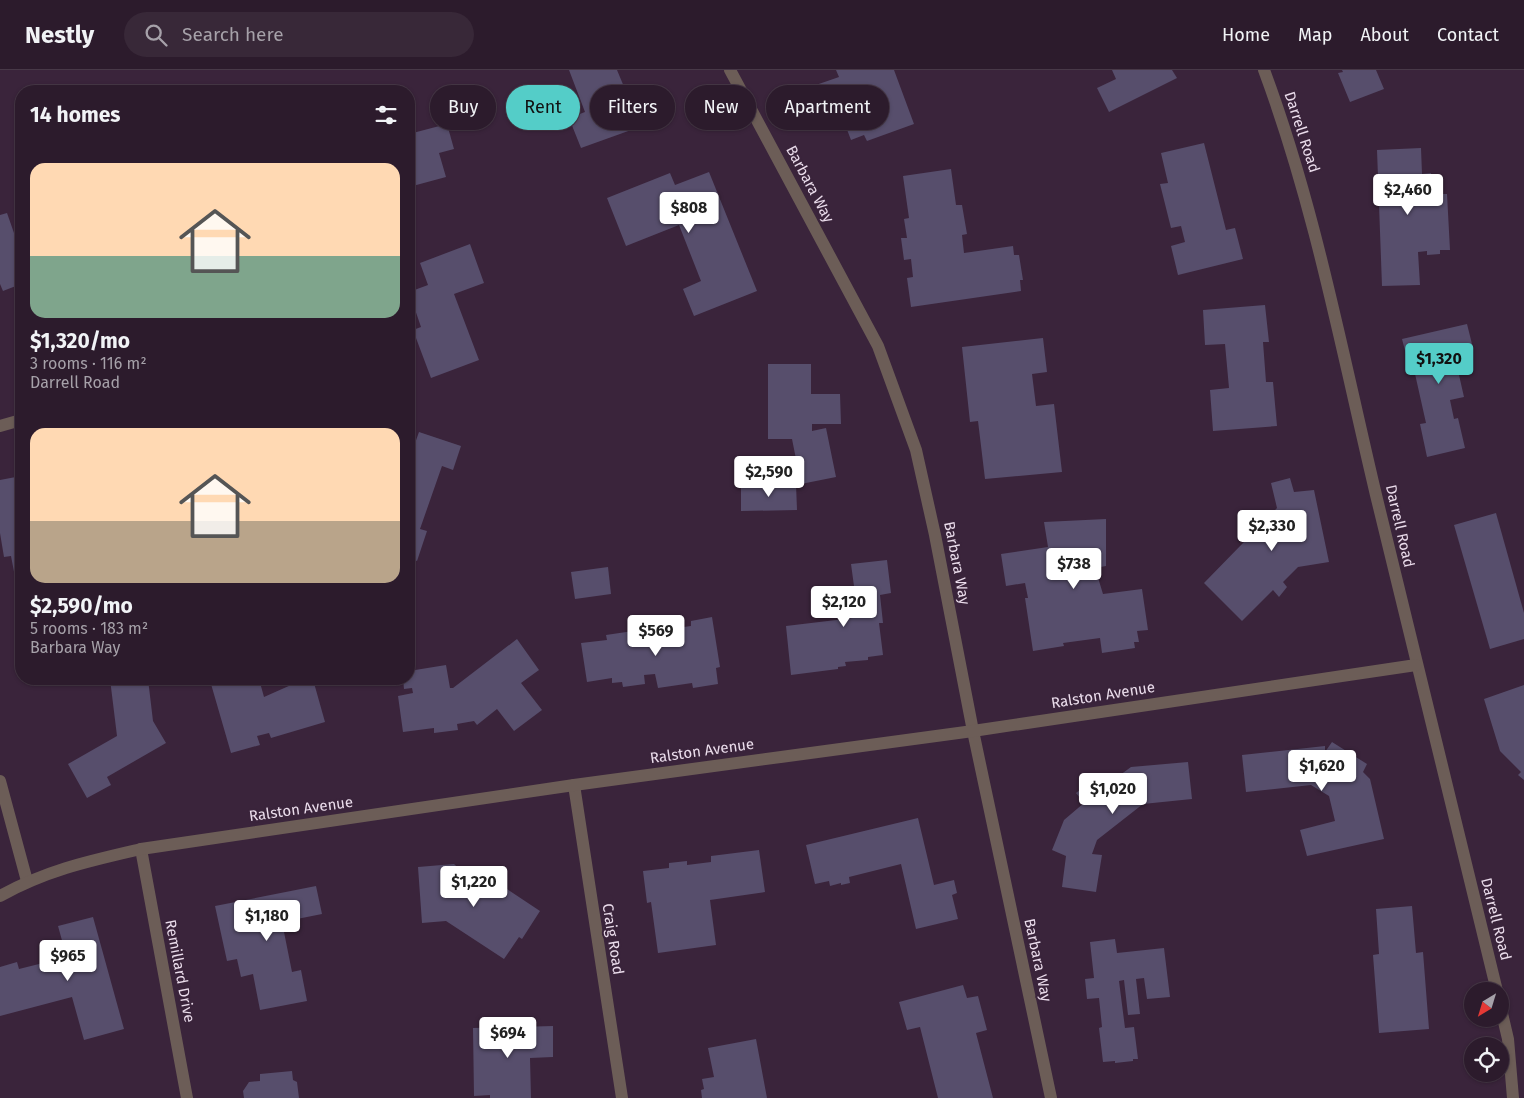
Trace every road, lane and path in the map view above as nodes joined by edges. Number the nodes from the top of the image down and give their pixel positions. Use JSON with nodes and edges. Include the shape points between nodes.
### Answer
{"nodes":[{"id":1,"x":730,"y":70,"type":"edge"},
{"id":2,"x":1264,"y":70,"type":"edge"},
{"id":3,"x":15,"y":422,"type":"edge"},
{"id":4,"x":0,"y":426,"type":"edge"},
{"id":5,"x":1416,"y":665,"type":"junction"},
{"id":6,"x":973,"y":731,"type":"junction"},
{"id":7,"x":0,"y":781,"type":"edge"},
{"id":8,"x":574,"y":785,"type":"junction"},
{"id":9,"x":141,"y":849,"type":"junction"},
{"id":10,"x":27,"y":881,"type":"junction"},
{"id":11,"x":0,"y":896,"type":"edge"},
{"id":12,"x":1495,"y":982,"type":"edge"},
{"id":13,"x":1505,"y":1028,"type":"edge"},
{"id":14,"x":187,"y":1098,"type":"edge"},
{"id":15,"x":622,"y":1098,"type":"edge"},
{"id":16,"x":1051,"y":1098,"type":"edge"},
{"id":17,"x":1512,"y":1098,"type":"edge"}],
"edges":[{"from":1,"to":6,"type":"street","name":"Barbara Way","via":[[881,355],[916,450]]},
{"from":2,"to":5,"type":"street","name":"Darrell Road","via":[[1283,120],[1308,206]]},
{"from":3,"to":4,"type":"street"},
{"from":5,"to":6,"type":"street","name":"Ralston Avenue"},
{"from":5,"to":12,"type":"street","name":"Darrell Road"},
{"from":6,"to":8,"type":"street","name":"Ralston Avenue"},
{"from":6,"to":16,"type":"street","name":"Barbara Way"},
{"from":7,"to":10,"type":"street"},
{"from":8,"to":9,"type":"street","name":"Ralston Avenue"},
{"from":8,"to":15,"type":"street","name":"Craig Road"},
{"from":9,"to":10,"type":"street","name":"Ralston Avenue","via":[[78,864]]},
{"from":9,"to":14,"type":"street","name":"Remillard Drive"},
{"from":10,"to":11,"type":"street","name":"Ralston Avenue"},
{"from":13,"to":17,"type":"street"}]}
